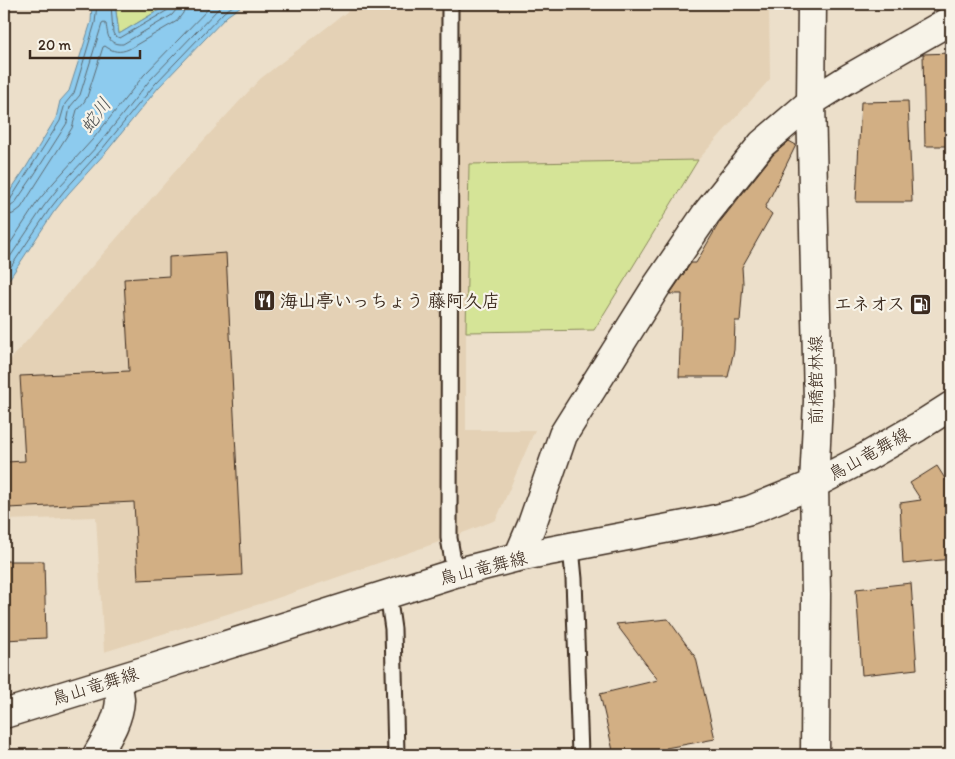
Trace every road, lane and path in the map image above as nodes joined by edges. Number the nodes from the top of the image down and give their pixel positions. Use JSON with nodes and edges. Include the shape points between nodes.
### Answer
{"nodes":[{"id":1,"x":450,"y":4,"type":"edge"},
{"id":2,"x":812,"y":4,"type":"edge"},
{"id":3,"x":951,"y":20,"type":"edge"},
{"id":4,"x":812,"y":102,"type":"junction"},
{"id":5,"x":951,"y":406,"type":"edge"},
{"id":6,"x":814,"y":484,"type":"junction"},
{"id":7,"x":572,"y":548,"type":"junction"},
{"id":8,"x":518,"y":557,"type":"junction"},
{"id":9,"x":455,"y":573,"type":"junction"},
{"id":10,"x":388,"y":594,"type":"junction"},
{"id":11,"x":116,"y":680,"type":"junction"},
{"id":12,"x":4,"y":714,"type":"edge"},
{"id":13,"x":98,"y":755,"type":"edge"},
{"id":14,"x":396,"y":755,"type":"edge"},
{"id":15,"x":580,"y":755,"type":"edge"},
{"id":16,"x":815,"y":755,"type":"edge"}],
"edges":[{"from":1,"to":9,"type":"lane","via":[[449,538]]},
{"from":2,"to":4,"type":"main road","name":"前橋館林線"},
{"from":3,"to":4,"type":"main road"},
{"from":4,"to":6,"type":"main road","name":"前橋館林線","via":[[818,401]]},
{"from":4,"to":8,"type":"main road","via":[[762,144],[706,214],[656,287],[562,435]]},
{"from":5,"to":6,"type":"main road","name":"鳥山竜舞線"},
{"from":6,"to":7,"type":"main road","name":"鳥山竜舞線","via":[[725,517]]},
{"from":6,"to":16,"type":"main road","name":"前橋館林線"},
{"from":7,"to":8,"type":"main road","name":"鳥山竜舞線"},
{"from":7,"to":15,"type":"lane"},
{"from":8,"to":9,"type":"main road","name":"鳥山竜舞線"},
{"from":9,"to":10,"type":"main road","name":"鳥山竜舞線"},
{"from":10,"to":11,"type":"main road","name":"鳥山竜舞線"},
{"from":10,"to":14,"type":"lane"},
{"from":11,"to":12,"type":"main road","name":"鳥山竜舞線"},
{"from":11,"to":13,"type":"main road","via":[[120,699],[116,719]]}]}
